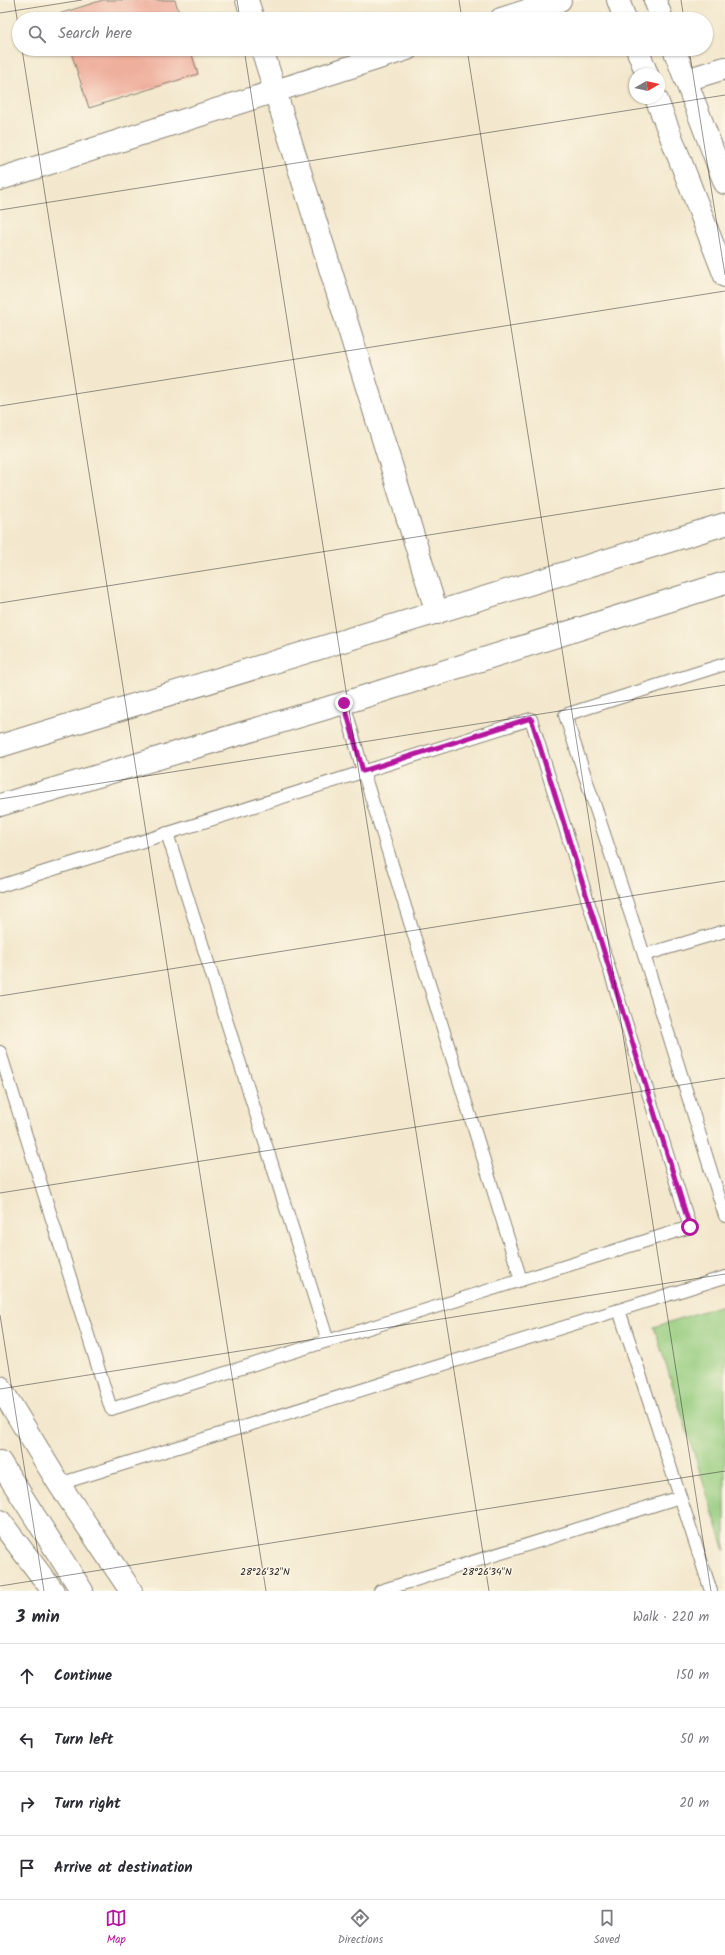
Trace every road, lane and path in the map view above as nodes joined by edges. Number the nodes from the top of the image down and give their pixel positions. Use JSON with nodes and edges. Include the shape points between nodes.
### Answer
{"nodes":[{"id":1,"x":247,"y":0,"type":"edge"},
{"id":2,"x":560,"y":0,"type":"edge"},
{"id":3,"x":618,"y":0,"type":"edge"},
{"id":4,"x":655,"y":0,"type":"edge"},
{"id":5,"x":251,"y":12,"type":"edge"},
{"id":6,"x":522,"y":12,"type":"edge"},
{"id":7,"x":622,"y":12,"type":"edge"},
{"id":8,"x":659,"y":12,"type":"edge"},
{"id":9,"x":264,"y":56,"type":"edge"},
{"id":10,"x":385,"y":56,"type":"edge"},
{"id":11,"x":640,"y":56,"type":"edge"},
{"id":12,"x":677,"y":56,"type":"edge"},
{"id":13,"x":645,"y":68,"type":"edge"},
{"id":14,"x":725,"y":68,"type":"edge"},
{"id":15,"x":686,"y":80,"type":"junction"},
{"id":16,"x":275,"y":91,"type":"junction"},
{"id":17,"x":658,"y":104,"type":"edge"},
{"id":18,"x":0,"y":179,"type":"edge"},
{"id":19,"x":725,"y":183,"type":"edge"},
{"id":20,"x":725,"y":276,"type":"edge"},
{"id":21,"x":725,"y":524,"type":"edge"},
{"id":22,"x":725,"y":583,"type":"edge"},
{"id":23,"x":437,"y":613,"type":"junction"},
{"id":24,"x":725,"y":664,"type":"edge"},
{"id":25,"x":344,"y":703,"type":"junction"},
{"id":26,"x":0,"y":746,"type":"edge"},
{"id":27,"x":363,"y":771,"type":"junction"},
{"id":28,"x":0,"y":805,"type":"edge"},
{"id":29,"x":167,"y":833,"type":"junction"},
{"id":30,"x":0,"y":886,"type":"edge"},
{"id":31,"x":725,"y":931,"type":"edge"},
{"id":32,"x":644,"y":955,"type":"junction"},
{"id":33,"x":0,"y":1052,"type":"edge"},
{"id":34,"x":725,"y":1216,"type":"edge"},
{"id":35,"x":725,"y":1277,"type":"edge"},
{"id":36,"x":521,"y":1280,"type":"junction"},
{"id":37,"x":619,"y":1310,"type":"junction"},
{"id":38,"x":328,"y":1341,"type":"junction"},
{"id":39,"x":0,"y":1386,"type":"edge"},
{"id":40,"x":0,"y":1462,"type":"edge"},
{"id":41,"x":59,"y":1484,"type":"junction"},
{"id":42,"x":680,"y":1497,"type":"junction"},
{"id":43,"x":0,"y":1521,"type":"edge"},
{"id":44,"x":53,"y":1591,"type":"edge"},
{"id":45,"x":82,"y":1591,"type":"edge"},
{"id":46,"x":131,"y":1591,"type":"edge"},
{"id":47,"x":380,"y":1591,"type":"edge"},
{"id":48,"x":711,"y":1591,"type":"edge"}],
"edges":[{"from":1,"to":5,"type":"street"},
{"from":2,"to":6,"type":"street"},
{"from":3,"to":7,"type":"street"},
{"from":4,"to":8,"type":"street"},
{"from":9,"to":16,"type":"street"},
{"from":10,"to":16,"type":"street"},
{"from":11,"to":13,"type":"street"},
{"from":12,"to":15,"type":"street"},
{"from":14,"to":15,"type":"street"},
{"from":15,"to":19,"type":"street"},
{"from":16,"to":18,"type":"street"},
{"from":16,"to":23,"type":"street"},
{"from":17,"to":20,"type":"street"},
{"from":21,"to":23,"type":"street"},
{"from":22,"to":25,"type":"street"},
{"from":23,"to":26,"type":"street"},
{"from":24,"to":32,"type":"lane","via":[[565,715]]},
{"from":25,"to":27,"type":"lane"},
{"from":25,"to":28,"type":"street"},
{"from":27,"to":29,"type":"lane"},
{"from":27,"to":36,"type":"lane"},
{"from":27,"to":36,"type":"lane","via":[[531,718],[690,1227]]},
{"from":29,"to":30,"type":"lane"},
{"from":29,"to":38,"type":"lane"},
{"from":31,"to":32,"type":"lane"},
{"from":32,"to":34,"type":"lane"},
{"from":33,"to":38,"type":"lane","via":[[111,1409]]},
{"from":35,"to":37,"type":"lane"},
{"from":36,"to":38,"type":"lane"},
{"from":37,"to":41,"type":"lane"},
{"from":37,"to":42,"type":"lane"},
{"from":39,"to":41,"type":"street"},
{"from":40,"to":45,"type":"street"},
{"from":41,"to":46,"type":"street"},
{"from":42,"to":47,"type":"lane"},
{"from":42,"to":48,"type":"lane"},
{"from":43,"to":44,"type":"street"}]}
